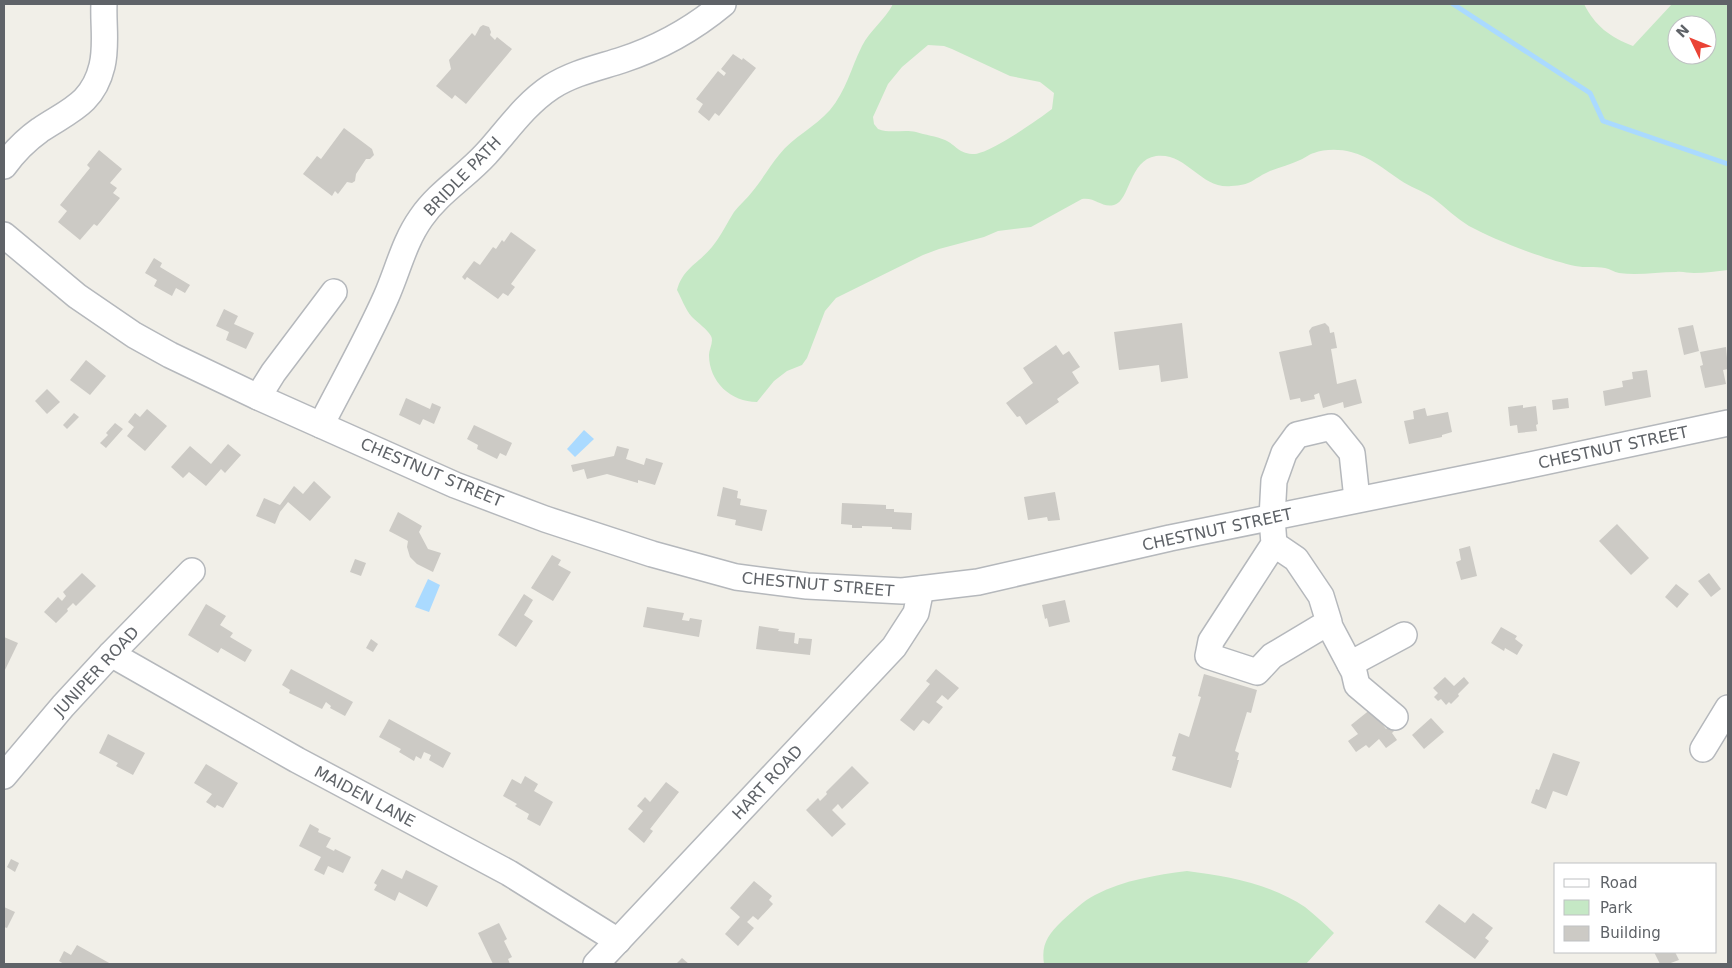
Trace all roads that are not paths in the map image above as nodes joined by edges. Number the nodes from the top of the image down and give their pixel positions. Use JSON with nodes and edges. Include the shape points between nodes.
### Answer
{"nodes":[{"id":1,"x":104,"y":4,"type":"edge"},
{"id":2,"x":723,"y":4,"type":"edge"},
{"id":3,"x":4,"y":166,"type":"edge"},
{"id":4,"x":4,"y":235,"type":"edge"},
{"id":5,"x":334,"y":292,"type":"dead end"},
{"id":6,"x":258,"y":396,"type":"junction"},
{"id":7,"x":1728,"y":423,"type":"edge"},
{"id":8,"x":321,"y":424,"type":"junction"},
{"id":9,"x":1357,"y":499,"type":"junction"},
{"id":10,"x":1272,"y":518,"type":"junction"},
{"id":11,"x":1274,"y":544,"type":"junction"},
{"id":12,"x":192,"y":570,"type":"dead end"},
{"id":13,"x":921,"y":589,"type":"junction"},
{"id":14,"x":1328,"y":623,"type":"junction"},
{"id":15,"x":1404,"y":635,"type":"dead end"},
{"id":16,"x":110,"y":654,"type":"junction"},
{"id":17,"x":1350,"y":664,"type":"junction"},
{"id":18,"x":1728,"y":708,"type":"edge"},
{"id":19,"x":1394,"y":717,"type":"dead end"},
{"id":20,"x":1703,"y":749,"type":"dead end"},
{"id":21,"x":4,"y":776,"type":"edge"},
{"id":22,"x":618,"y":941,"type":"junction"},
{"id":23,"x":596,"y":964,"type":"edge"}],
"edges":[{"from":1,"to":3,"type":"street","via":[[103,59],[92,90],[74,110],[30,137]]},
{"from":2,"to":8,"type":"street","name":"BRIDLE PATH","via":[[665,42],[574,75],[551,87],[530,103],[474,166],[440,195],[422,216],[409,239],[387,296]]},
{"from":4,"to":6,"type":"street","name":"CHESTNUT STREET","via":[[77,296],[134,334],[170,355]]},
{"from":5,"to":6,"type":"street"},
{"from":6,"to":8,"type":"street","name":"CHESTNUT STREET"},
{"from":7,"to":9,"type":"street","name":"CHESTNUT STREET"},
{"from":8,"to":13,"type":"street","name":"CHESTNUT STREET","via":[[455,485],[652,554],[736,576],[817,586],[902,591]]},
{"from":9,"to":10,"type":"street","name":"CHESTNUT STREET"},
{"from":9,"to":10,"type":"street","via":[[1352,453],[1332,427],[1323,429],[1297,435],[1284,453],[1274,481]]},
{"from":10,"to":11,"type":"street"},
{"from":10,"to":13,"type":"street","name":"CHESTNUT STREET","via":[[978,582]]},
{"from":11,"to":14,"type":"street","via":[[1296,559],[1321,596]]},
{"from":11,"to":14,"type":"street","via":[[1211,641],[1208,656],[1258,672],[1272,656]]},
{"from":12,"to":16,"type":"street","name":"JUNIPER ROAD"},
{"from":13,"to":22,"type":"street","name":"HART ROAD","via":[[916,613],[894,647]]},
{"from":14,"to":17,"type":"street"},
{"from":15,"to":17,"type":"street"},
{"from":16,"to":21,"type":"street","name":"JUNIPER ROAD"},
{"from":16,"to":22,"type":"street","name":"MAIDEN LANE","via":[[297,760],[509,873]]},
{"from":17,"to":19,"type":"street","via":[[1357,685]]},
{"from":18,"to":20,"type":"street"},
{"from":22,"to":23,"type":"street","name":"HART ROAD"}]}
